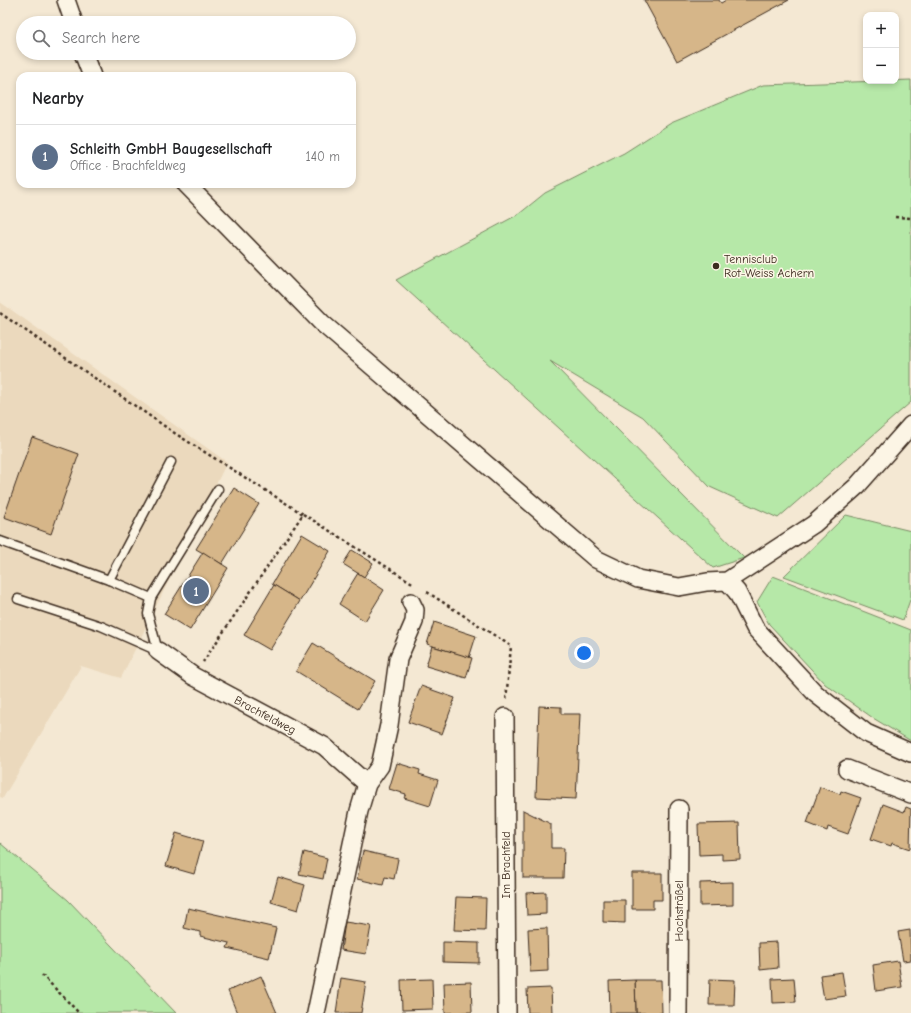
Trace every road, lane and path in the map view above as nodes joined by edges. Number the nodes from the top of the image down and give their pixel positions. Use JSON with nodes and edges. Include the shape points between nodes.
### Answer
{"nodes":[{"id":1,"x":66,"y":0,"type":"edge"},
{"id":2,"x":72,"y":16,"type":"edge"},
{"id":3,"x":86,"y":60,"type":"edge"},
{"id":4,"x":90,"y":72,"type":"edge"},
{"id":5,"x":190,"y":188,"type":"edge"},
{"id":6,"x":895,"y":217,"type":"dead end"},
{"id":7,"x":911,"y":218,"type":"edge"},
{"id":8,"x":0,"y":313,"type":"edge"},
{"id":9,"x":911,"y":425,"type":"edge"},
{"id":10,"x":171,"y":462,"type":"dead end"},
{"id":11,"x":218,"y":489,"type":"dead end"},
{"id":12,"x":0,"y":541,"type":"edge"},
{"id":13,"x":108,"y":580,"type":"junction"},
{"id":14,"x":727,"y":581,"type":"junction"},
{"id":15,"x":151,"y":598,"type":"junction"},
{"id":16,"x":18,"y":599,"type":"dead end"},
{"id":17,"x":411,"y":602,"type":"dead end"},
{"id":18,"x":158,"y":651,"type":"junction"},
{"id":19,"x":193,"y":676,"type":"junction"},
{"id":20,"x":505,"y":717,"type":"dead end"},
{"id":21,"x":911,"y":753,"type":"edge"},
{"id":22,"x":847,"y":769,"type":"dead end"},
{"id":23,"x":367,"y":784,"type":"junction"},
{"id":24,"x":911,"y":794,"type":"edge"},
{"id":25,"x":679,"y":809,"type":"dead end"},
{"id":26,"x":42,"y":975,"type":"dead end"},
{"id":27,"x":79,"y":1013,"type":"edge"},
{"id":28,"x":316,"y":1013,"type":"edge"},
{"id":29,"x":507,"y":1013,"type":"edge"},
{"id":30,"x":678,"y":1013,"type":"edge"}],
"edges":[{"from":1,"to":2,"type":"street"},
{"from":3,"to":4,"type":"street"},
{"from":5,"to":14,"type":"street","via":[[322,323],[596,559],[638,580],[679,587]]},
{"from":6,"to":7,"type":"path"},
{"from":8,"to":19,"type":"path","via":[[176,434],[303,514]]},
{"from":9,"to":14,"type":"street","via":[[856,486],[814,524]]},
{"from":10,"to":13,"type":"lane"},
{"from":11,"to":15,"type":"lane"},
{"from":12,"to":13,"type":"lane"},
{"from":13,"to":15,"type":"lane"},
{"from":14,"to":21,"type":"street","via":[[737,592],[755,628],[816,694],[866,733]]},
{"from":15,"to":18,"type":"lane","via":[[148,614]]},
{"from":16,"to":18,"type":"lane","via":[[101,626]]},
{"from":17,"to":23,"type":"street","via":[[416,610],[414,622],[398,659],[389,725],[380,766]]},
{"from":18,"to":19,"type":"street","name":"Brachfeldweg"},
{"from":19,"to":23,"type":"street","name":"Brachfeldweg","via":[[324,746]]},
{"from":20,"to":29,"type":"street","name":"Im Brachfeld"},
{"from":22,"to":24,"type":"street"},
{"from":23,"to":28,"type":"street"},
{"from":25,"to":30,"type":"street","name":"Hochsträßel"},
{"from":26,"to":27,"type":"path"}]}
